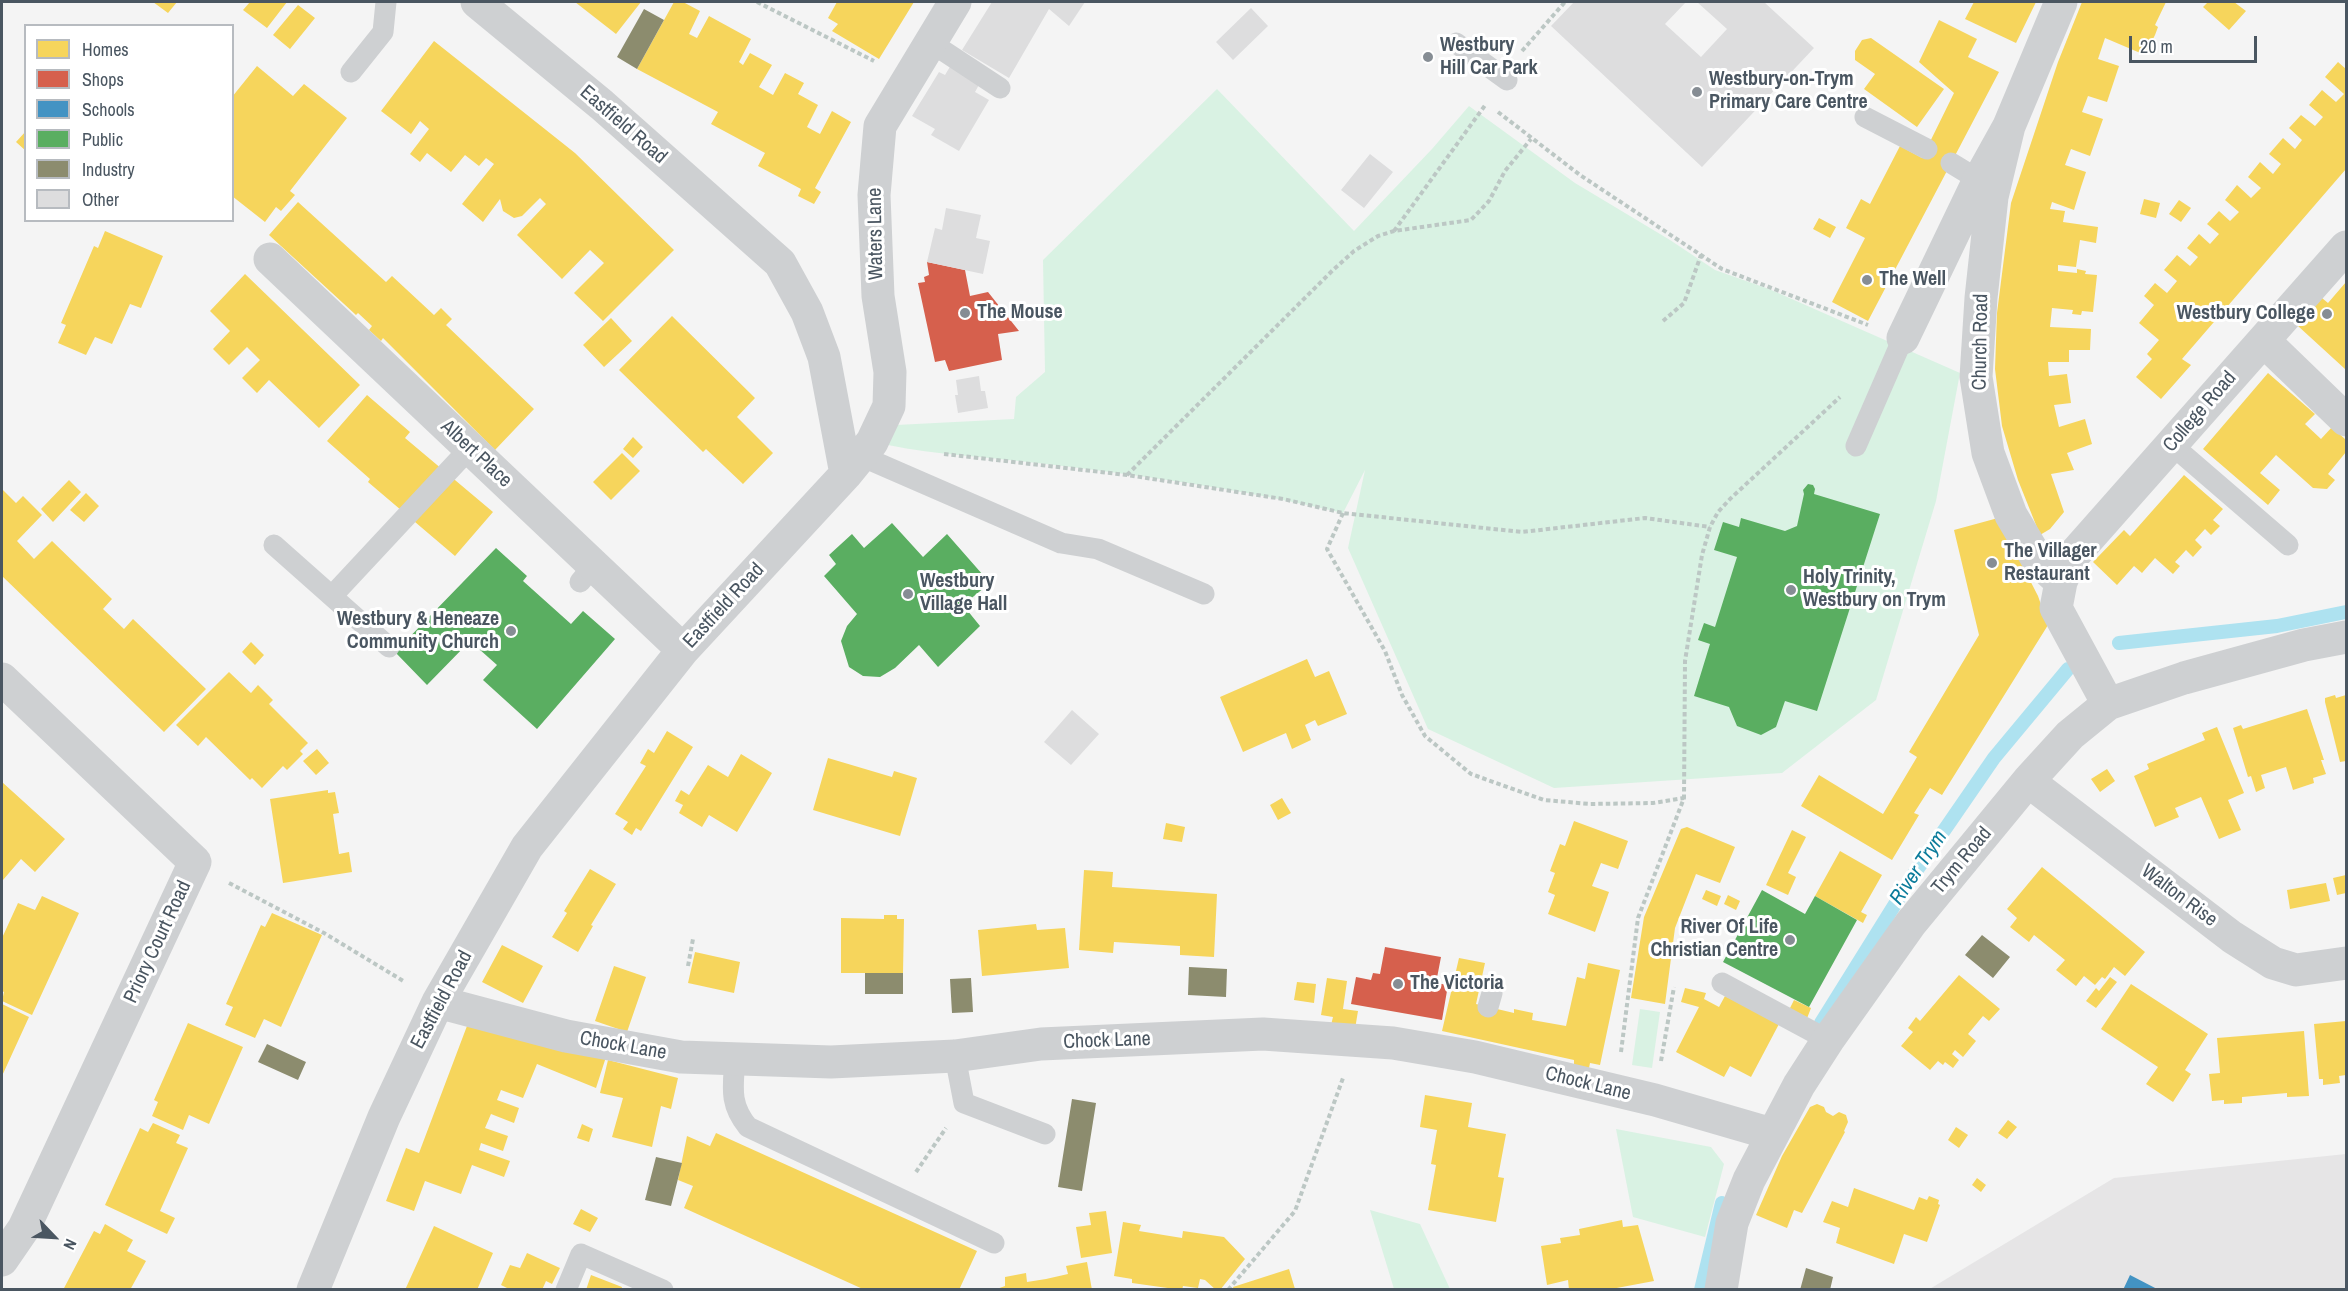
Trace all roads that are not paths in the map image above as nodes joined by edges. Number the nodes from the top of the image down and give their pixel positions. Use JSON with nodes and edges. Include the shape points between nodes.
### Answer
{"nodes":[{"id":1,"x":386,"y":2,"type":"edge"},
{"id":2,"x":477,"y":2,"type":"edge"},
{"id":3,"x":955,"y":2,"type":"edge"},
{"id":4,"x":2061,"y":2,"type":"edge"},
{"id":5,"x":930,"y":42,"type":"junction"},
{"id":6,"x":1456,"y":43,"type":"dead end"},
{"id":7,"x":351,"y":72,"type":"dead end"},
{"id":8,"x":1507,"y":80,"type":"dead end"},
{"id":9,"x":1000,"y":88,"type":"dead end"},
{"id":10,"x":1865,"y":117,"type":"dead end"},
{"id":11,"x":2009,"y":126,"type":"junction"},
{"id":12,"x":1927,"y":149,"type":"dead end"},
{"id":13,"x":1951,"y":163,"type":"dead end"},
{"id":14,"x":1979,"y":180,"type":"junction"},
{"id":15,"x":2346,"y":247,"type":"edge"},
{"id":16,"x":270,"y":259,"type":"dead end"},
{"id":17,"x":1889,"y":332,"type":"joint"},
{"id":18,"x":2264,"y":341,"type":"junction"},
{"id":19,"x":2346,"y":420,"type":"edge"},
{"id":20,"x":2172,"y":445,"type":"junction"},
{"id":21,"x":1856,"y":446,"type":"dead end"},
{"id":22,"x":470,"y":448,"type":"junction"},
{"id":23,"x":853,"y":465,"type":"junction"},
{"id":24,"x":274,"y":545,"type":"dead end"},
{"id":25,"x":2288,"y":545,"type":"dead end"},
{"id":26,"x":2061,"y":582,"type":"junction"},
{"id":27,"x":1204,"y":594,"type":"dead end"},
{"id":28,"x":332,"y":596,"type":"junction"},
{"id":29,"x":2346,"y":637,"type":"edge"},
{"id":30,"x":389,"y":647,"type":"dead end"},
{"id":31,"x":683,"y":650,"type":"junction"},
{"id":32,"x":2,"y":679,"type":"edge"},
{"id":33,"x":2108,"y":704,"type":"junction"},
{"id":34,"x":2028,"y":781,"type":"junction"},
{"id":35,"x":2346,"y":963,"type":"edge"},
{"id":36,"x":1722,"y":983,"type":"dead end"},
{"id":37,"x":438,"y":1002,"type":"junction"},
{"id":38,"x":1828,"y":1040,"type":"junction"},
{"id":39,"x":955,"y":1056,"type":"junction"},
{"id":40,"x":735,"y":1059,"type":"junction"},
{"id":41,"x":1045,"y":1134,"type":"dead end"},
{"id":42,"x":1772,"y":1134,"type":"junction"},
{"id":43,"x":994,"y":1243,"type":"dead end"},
{"id":44,"x":2,"y":1260,"type":"edge"},
{"id":45,"x":314,"y":1290,"type":"edge"},
{"id":46,"x":566,"y":1290,"type":"edge"},
{"id":47,"x":663,"y":1290,"type":"edge"},
{"id":48,"x":1721,"y":1290,"type":"edge"}],
"edges":[{"from":1,"to":7,"type":"lane","via":[[383,32]]},
{"from":2,"to":23,"type":"street","name":"Eastfield Road","via":[[602,105],[780,263],[807,312],[824,357]]},
{"from":3,"to":5,"type":"street","name":"Waters Lane"},
{"from":4,"to":11,"type":"street","name":"Church Road"},
{"from":5,"to":9,"type":"lane"},
{"from":5,"to":23,"type":"street","name":"Waters Lane","via":[[880,126],[874,195],[878,297],[890,372],[889,406],[872,442]]},
{"from":6,"to":8,"type":"lane"},
{"from":10,"to":12,"type":"lane"},
{"from":11,"to":14,"type":"street","name":"Church Road"},
{"from":11,"to":26,"type":"street","name":"Church Road","via":[[1992,197],[1980,298],[1976,377],[1988,453],[2011,515],[2039,562]]},
{"from":13,"to":14,"type":"lane"},
{"from":14,"to":17,"type":"street","name":"Church Road"},
{"from":15,"to":18,"type":"street","name":"College Road"},
{"from":16,"to":22,"type":"street","name":"Albert Place"},
{"from":17,"to":21,"type":"lane"},
{"from":18,"to":19,"type":"street"},
{"from":18,"to":20,"type":"street","name":"College Road"},
{"from":20,"to":25,"type":"lane"},
{"from":20,"to":26,"type":"street","name":"College Road","via":[[2071,558]]},
{"from":22,"to":28,"type":"lane"},
{"from":22,"to":31,"type":"street","name":"Albert Place","via":[[587,574]]},
{"from":23,"to":27,"type":"lane","via":[[1061,543],[1098,549]]},
{"from":23,"to":31,"type":"street","name":"Eastfield Road"},
{"from":24,"to":28,"type":"lane"},
{"from":26,"to":33,"type":"street","via":[[2056,608]]},
{"from":28,"to":30,"type":"lane"},
{"from":29,"to":33,"type":"street","name":"Trym Road","via":[[2184,678]]},
{"from":31,"to":37,"type":"street","name":"Eastfield Road","via":[[527,847]]},
{"from":32,"to":44,"type":"street","name":"Priory Court Road","via":[[195,862],[24,1228]]},
{"from":33,"to":34,"type":"street","name":"Trym Road","via":[[2070,735]]},
{"from":34,"to":35,"type":"street","name":"Walton Rise","via":[[2232,937],[2273,963],[2296,970]]},
{"from":34,"to":38,"type":"street","name":"Trym Road","via":[[1911,923]]},
{"from":36,"to":38,"type":"lane"},
{"from":37,"to":40,"type":"street","name":"Chock Lane","via":[[566,1036],[681,1057]]},
{"from":37,"to":45,"type":"street","name":"Eastfield Road","via":[[384,1117]]},
{"from":38,"to":42,"type":"street","name":"Trym Road"},
{"from":39,"to":40,"type":"street","name":"Chock Lane","via":[[831,1062]]},
{"from":39,"to":41,"type":"lane","via":[[964,1103]]},
{"from":39,"to":42,"type":"street","name":"Chock Lane","via":[[1041,1044],[1263,1034],[1477,1048]]},
{"from":40,"to":43,"type":"lane","via":[[732,1094],[738,1115],[748,1127]]},
{"from":42,"to":48,"type":"street","name":"Trym Road","via":[[1732,1223]]},
{"from":46,"to":47,"type":"lane","via":[[581,1254]]}]}
